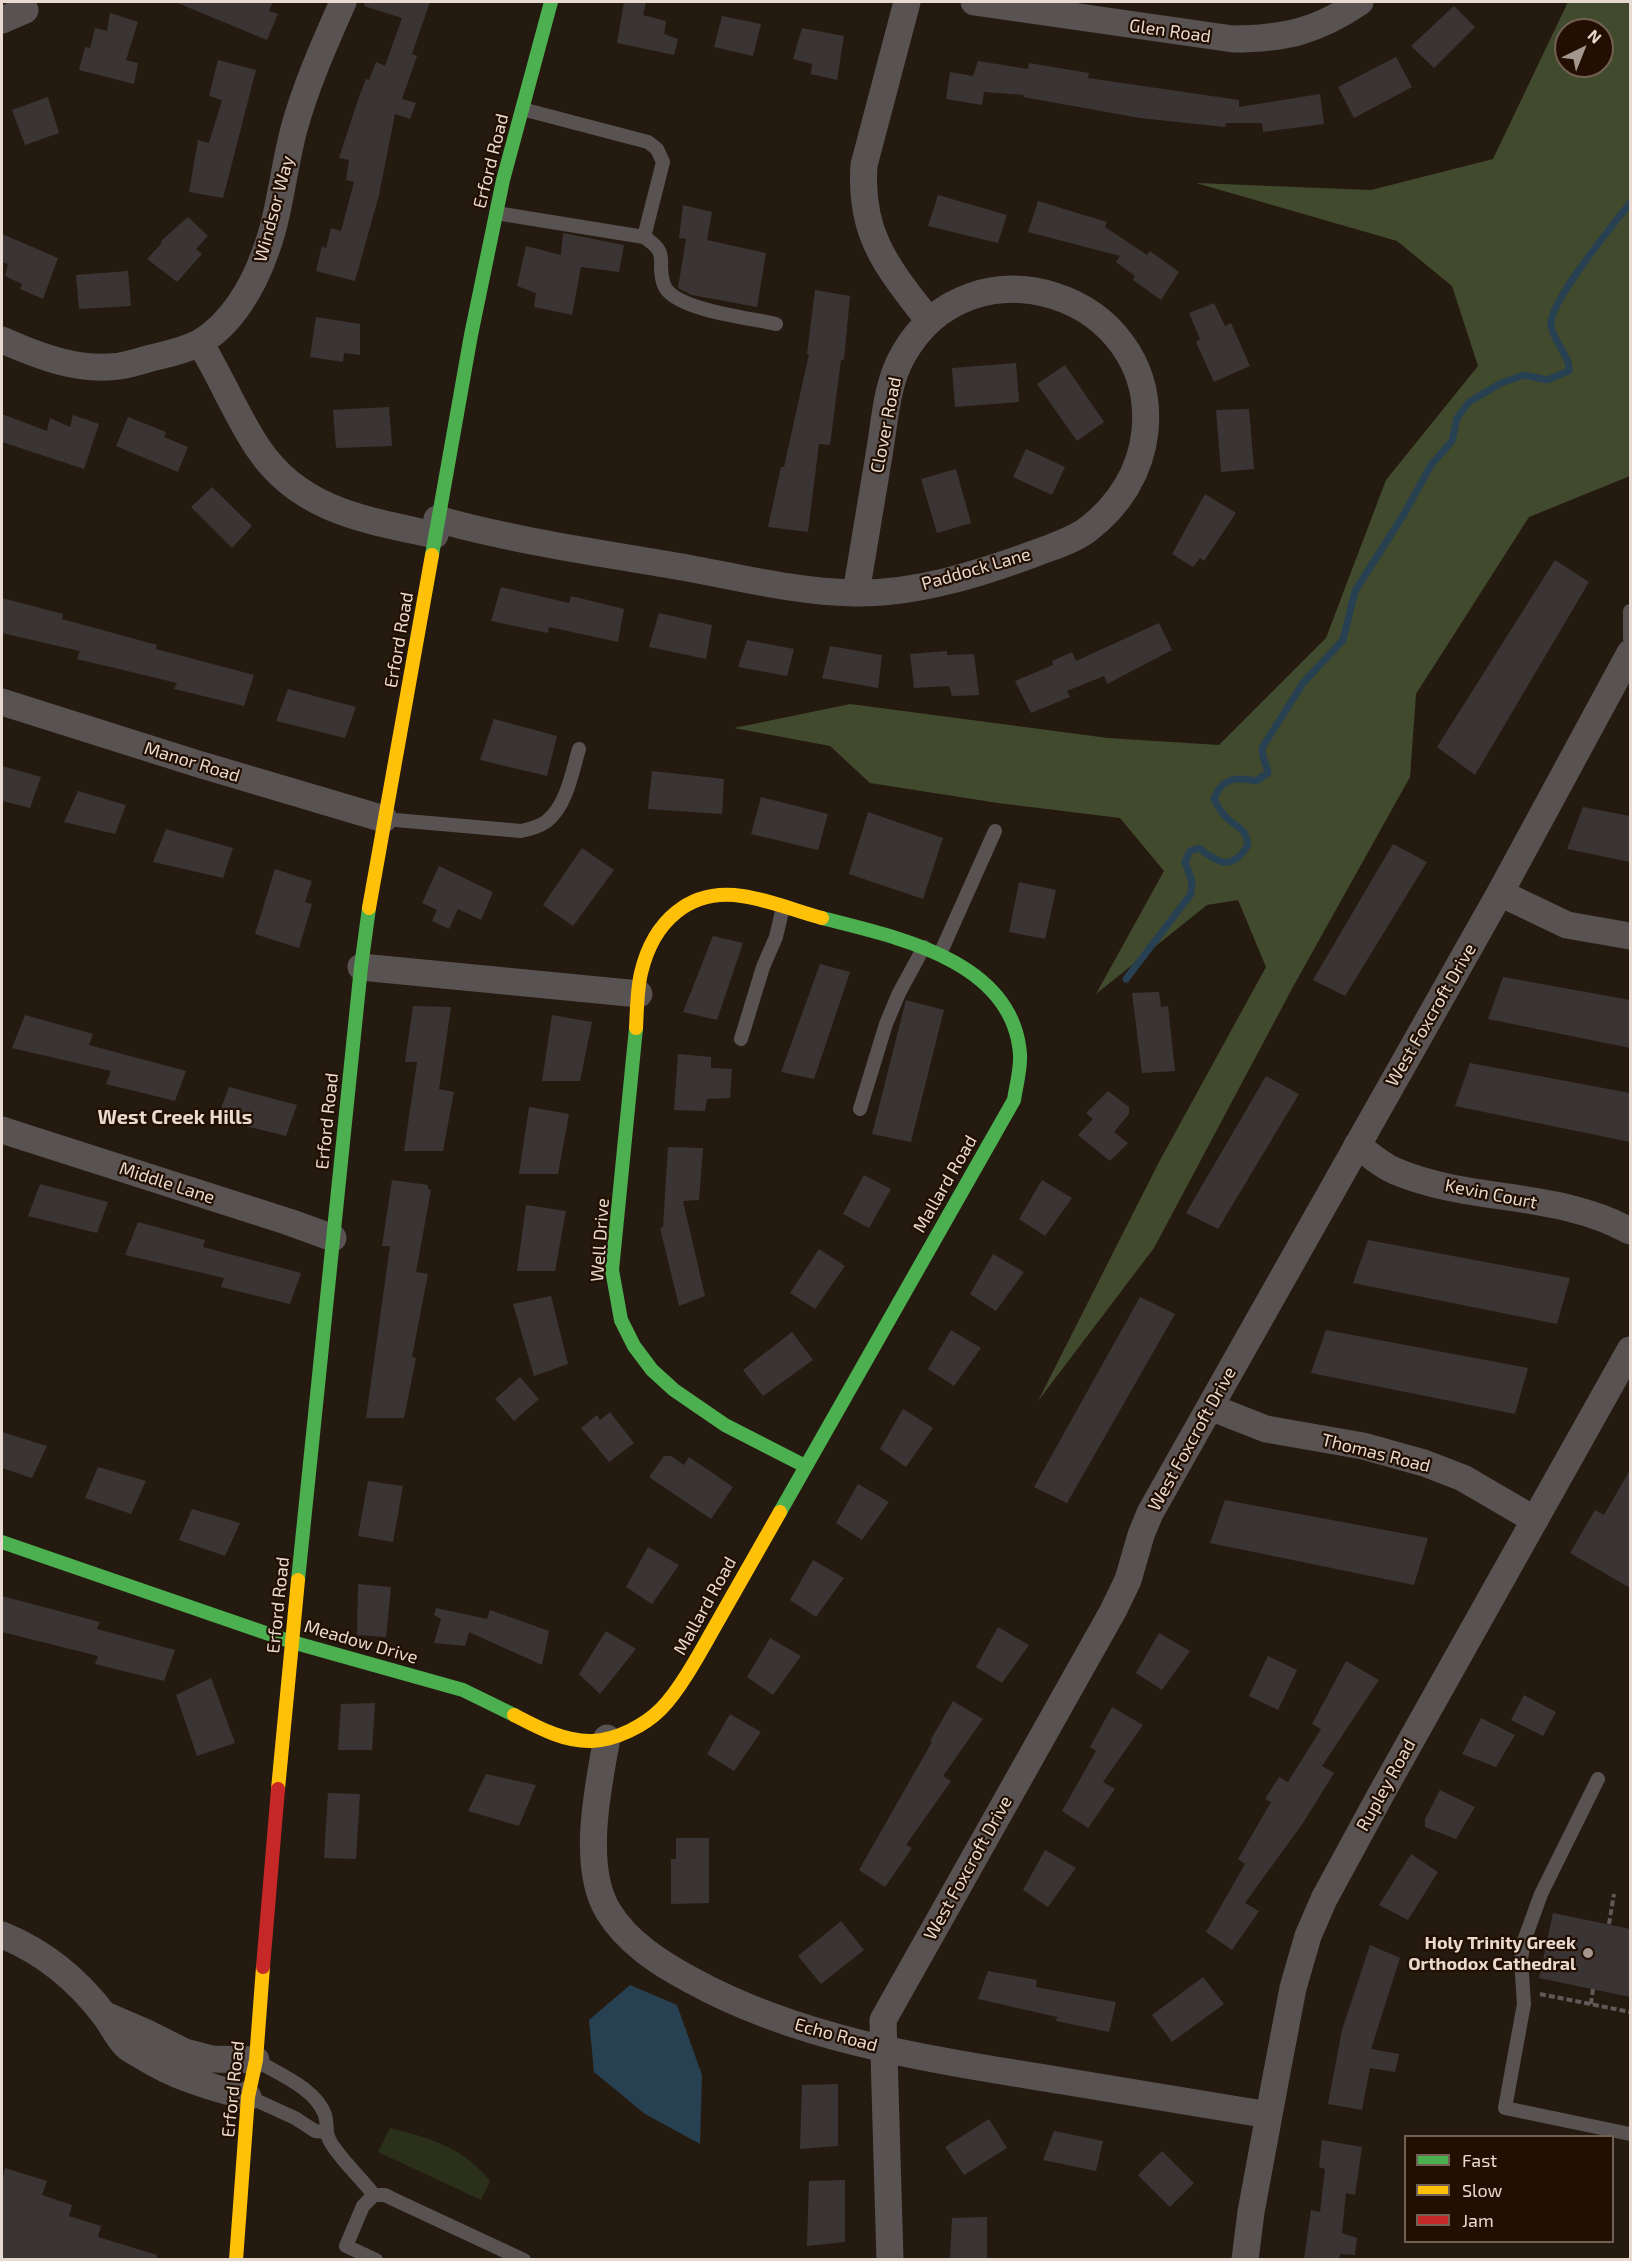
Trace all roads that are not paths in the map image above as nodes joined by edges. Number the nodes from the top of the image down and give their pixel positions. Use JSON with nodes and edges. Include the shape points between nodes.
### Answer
{"nodes":[{"id":1,"x":343,"y":2,"type":"edge"},
{"id":2,"x":552,"y":2,"type":"edge"},
{"id":3,"x":907,"y":2,"type":"edge"},
{"id":4,"x":974,"y":2,"type":"edge"},
{"id":5,"x":1360,"y":2,"type":"edge"},
{"id":6,"x":522,"y":109,"type":"junction"},
{"id":7,"x":496,"y":213,"type":"junction"},
{"id":8,"x":644,"y":237,"type":"junction"},
{"id":9,"x":929,"y":321,"type":"junction"},
{"id":10,"x":776,"y":324,"type":"dead end"},
{"id":11,"x":2,"y":340,"type":"edge"},
{"id":12,"x":200,"y":343,"type":"junction"},
{"id":13,"x":436,"y":527,"type":"junction"},
{"id":14,"x":856,"y":593,"type":"junction"},
{"id":15,"x":1630,"y":611,"type":"edge"},
{"id":16,"x":1630,"y":638,"type":"edge"},
{"id":17,"x":1630,"y":653,"type":"edge"},
{"id":18,"x":2,"y":702,"type":"edge"},
{"id":19,"x":579,"y":749,"type":"dead end"},
{"id":20,"x":384,"y":819,"type":"junction"},
{"id":21,"x":995,"y":831,"type":"dead end"},
{"id":22,"x":1500,"y":893,"type":"junction"},
{"id":23,"x":783,"y":907,"type":"junction"},
{"id":24,"x":1630,"y":936,"type":"edge"},
{"id":25,"x":924,"y":947,"type":"junction"},
{"id":26,"x":940,"y":954,"type":"junction"},
{"id":27,"x":361,"y":967,"type":"junction"},
{"id":28,"x":639,"y":994,"type":"junction"},
{"id":29,"x":741,"y":1040,"type":"dead end"},
{"id":30,"x":860,"y":1109,"type":"dead end"},
{"id":31,"x":2,"y":1130,"type":"edge"},
{"id":32,"x":1357,"y":1145,"type":"junction"},
{"id":33,"x":1630,"y":1231,"type":"edge"},
{"id":34,"x":333,"y":1238,"type":"junction"},
{"id":35,"x":1630,"y":1350,"type":"edge"},
{"id":36,"x":1210,"y":1407,"type":"junction"},
{"id":37,"x":805,"y":1466,"type":"junction"},
{"id":38,"x":1535,"y":1520,"type":"junction"},
{"id":39,"x":2,"y":1542,"type":"edge"},
{"id":40,"x":292,"y":1642,"type":"junction"},
{"id":41,"x":607,"y":1738,"type":"junction"},
{"id":42,"x":1598,"y":1779,"type":"dead end"},
{"id":43,"x":2,"y":1935,"type":"edge"},
{"id":44,"x":105,"y":2015,"type":"junction"},
{"id":45,"x":884,"y":2048,"type":"junction"},
{"id":46,"x":256,"y":2060,"type":"junction"},
{"id":47,"x":248,"y":2097,"type":"junction"},
{"id":48,"x":1269,"y":2115,"type":"junction"},
{"id":49,"x":325,"y":2132,"type":"junction"},
{"id":50,"x":1630,"y":2134,"type":"edge"},
{"id":51,"x":374,"y":2195,"type":"junction"},
{"id":52,"x":236,"y":2259,"type":"edge"},
{"id":53,"x":376,"y":2259,"type":"edge"},
{"id":54,"x":524,"y":2259,"type":"edge"},
{"id":55,"x":890,"y":2259,"type":"edge"},
{"id":56,"x":1245,"y":2259,"type":"edge"}],
"edges":[{"from":1,"to":12,"type":"street","name":"Windsor Way","via":[[294,129],[266,253],[239,305],[224,324]]},
{"from":2,"to":6,"type":"street","name":"Erford Road"},
{"from":3,"to":9,"type":"street","via":[[864,165],[862,188],[867,220],[879,252]]},
{"from":4,"to":5,"type":"street","name":"Glen Road","via":[[1233,39],[1291,35]]},
{"from":6,"to":7,"type":"street","name":"Erford Road"},
{"from":6,"to":8,"type":"lane","via":[[648,142],[657,149],[663,162]]},
{"from":7,"to":8,"type":"lane"},
{"from":7,"to":13,"type":"street","name":"Erford Road"},
{"from":8,"to":10,"type":"lane","via":[[657,245],[662,255],[664,285],[670,294],[688,305]]},
{"from":9,"to":14,"type":"street","name":"Clover Road","via":[[902,357],[890,392]]},
{"from":9,"to":14,"type":"street","name":"Paddock Lane","via":[[965,297],[1015,288],[1057,295],[1083,308],[1120,342],[1136,370],[1145,408],[1142,451],[1120,497],[1086,531],[1068,541],[945,581]]},
{"from":11,"to":12,"type":"street","name":"Windsor Way","via":[[36,356],[104,367],[179,352]]},
{"from":12,"to":13,"type":"street","name":"Paddock Lane","via":[[258,447],[295,487],[333,509],[359,518]]},
{"from":13,"to":14,"type":"street","name":"Paddock Lane","via":[[805,589]]},
{"from":13,"to":20,"type":"street","name":"Erford Road"},
{"from":15,"to":16,"type":"lane"},
{"from":17,"to":22,"type":"street","name":"West Foxcroft Drive"},
{"from":18,"to":20,"type":"street","name":"Manor Road"},
{"from":19,"to":20,"type":"lane","via":[[559,807],[548,821],[535,828],[521,831]]},
{"from":20,"to":27,"type":"street","name":"Erford Road"},
{"from":21,"to":26,"type":"lane"},
{"from":22,"to":24,"type":"street","via":[[1567,925]]},
{"from":22,"to":32,"type":"street","name":"West Foxcroft Drive"},
{"from":23,"to":25,"type":"street","name":"Mallard Road"},
{"from":23,"to":28,"type":"street","name":"Mallard Road","via":[[743,896],[698,899],[669,919],[655,936],[645,956]]},
{"from":23,"to":29,"type":"lane"},
{"from":25,"to":26,"type":"street","name":"Mallard Road"},
{"from":25,"to":30,"type":"lane","via":[[886,1024]]},
{"from":26,"to":37,"type":"street","name":"Mallard Road","via":[[983,979],[1001,997],[1018,1034],[1019,1083],[1014,1100]]},
{"from":27,"to":28,"type":"street"},
{"from":27,"to":34,"type":"street","name":"Erford Road"},
{"from":28,"to":37,"type":"street","name":"Well Drive","via":[[612,1270],[621,1319],[634,1347],[665,1383],[724,1424]]},
{"from":31,"to":34,"type":"street","name":"Middle Lane"},
{"from":32,"to":33,"type":"street","name":"Kevin Court","via":[[1392,1170],[1422,1181],[1585,1212]]},
{"from":32,"to":36,"type":"street","name":"West Foxcroft Drive"},
{"from":34,"to":40,"type":"street","name":"Erford Road"},
{"from":35,"to":38,"type":"street","name":"Rupley Road"},
{"from":36,"to":38,"type":"street","name":"Thomas Road","via":[[1266,1429],[1363,1446],[1424,1464],[1463,1478]]},
{"from":36,"to":45,"type":"street","name":"West Foxcroft Drive","via":[[1150,1513],[1128,1580],[1113,1611],[883,2020]]},
{"from":37,"to":41,"type":"street","name":"Mallard Road","via":[[685,1678],[652,1717]]},
{"from":38,"to":48,"type":"street","name":"Rupley Road","via":[[1324,1899],[1293,1988]]},
{"from":39,"to":40,"type":"street","name":"Meadow Drive"},
{"from":40,"to":41,"type":"street","name":"Meadow Drive","via":[[463,1690],[547,1732],[591,1741]]},
{"from":40,"to":46,"type":"street","name":"Erford Road"},
{"from":41,"to":45,"type":"street","name":"Echo Road","via":[[594,1863],[598,1888],[625,1933],[667,1967],[713,1992],[766,2015]]},
{"from":42,"to":50,"type":"lane","via":[[1541,1894],[1524,1941],[1524,2004],[1505,2108]]},
{"from":43,"to":44,"type":"street","via":[[44,1956],[77,1983]]},
{"from":44,"to":46,"type":"street","via":[[185,2052],[212,2059]]},
{"from":44,"to":47,"type":"street","via":[[126,2046],[162,2069]]},
{"from":45,"to":48,"type":"street","name":"Echo Road"},
{"from":45,"to":55,"type":"street","name":"West Foxcroft Drive"},
{"from":46,"to":47,"type":"street","name":"Erford Road"},
{"from":46,"to":49,"type":"lane","via":[[313,2098],[325,2116]]},
{"from":47,"to":49,"type":"lane","via":[[301,2121],[315,2132]]},
{"from":47,"to":52,"type":"street","name":"Erford Road"},
{"from":48,"to":56,"type":"street","name":"Rupley Road"},
{"from":49,"to":51,"type":"lane"},
{"from":51,"to":53,"type":"lane","via":[[363,2206],[346,2246]]},
{"from":51,"to":54,"type":"lane","via":[[385,2195]]}]}
